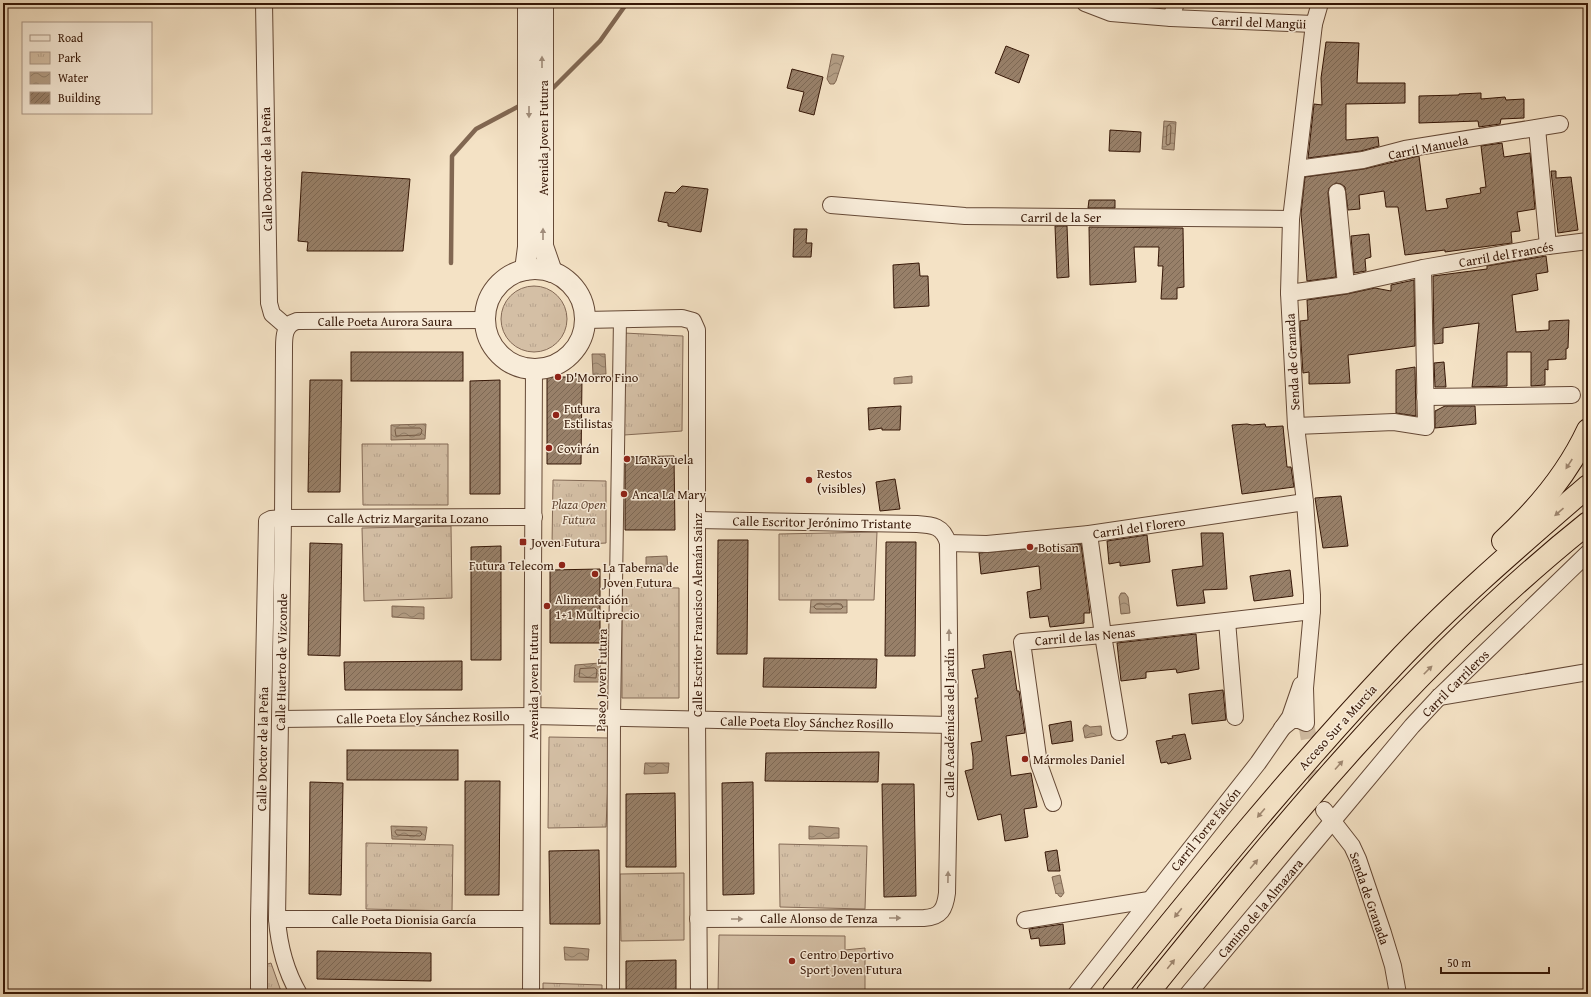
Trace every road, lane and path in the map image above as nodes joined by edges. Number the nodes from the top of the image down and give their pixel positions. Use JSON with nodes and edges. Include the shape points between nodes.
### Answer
{"nodes":[{"id":1,"x":264,"y":3,"type":"edge"},
{"id":2,"x":528,"y":3,"type":"edge"},
{"id":3,"x":543,"y":3,"type":"edge"},
{"id":4,"x":1085,"y":3,"type":"edge"},
{"id":5,"x":1320,"y":3,"type":"edge"},
{"id":6,"x":1173,"y":11,"type":"edge"},
{"id":7,"x":1314,"y":24,"type":"junction"},
{"id":8,"x":1560,"y":124,"type":"dead end"},
{"id":9,"x":1537,"y":128,"type":"junction"},
{"id":10,"x":1297,"y":168,"type":"junction"},
{"id":11,"x":1337,"y":192,"type":"dead end"},
{"id":12,"x":831,"y":205,"type":"dead end"},
{"id":13,"x":1291,"y":219,"type":"junction"},
{"id":14,"x":1588,"y":241,"type":"edge"},
{"id":15,"x":1548,"y":246,"type":"junction"},
{"id":16,"x":1423,"y":268,"type":"junction"},
{"id":17,"x":525,"y":270,"type":"junction"},
{"id":18,"x":552,"y":272,"type":"junction"},
{"id":19,"x":1346,"y":285,"type":"junction"},
{"id":20,"x":1289,"y":293,"type":"junction"},
{"id":21,"x":620,"y":318,"type":"junction"},
{"id":22,"x":485,"y":320,"type":"junction"},
{"id":23,"x":585,"y":320,"type":"junction"},
{"id":24,"x":287,"y":327,"type":"junction"},
{"id":25,"x":534,"y":370,"type":"junction"},
{"id":26,"x":1572,"y":395,"type":"dead end"},
{"id":27,"x":1425,"y":397,"type":"junction"},
{"id":28,"x":1296,"y":426,"type":"junction"},
{"id":29,"x":1588,"y":430,"type":"edge"},
{"id":30,"x":1588,"y":486,"type":"edge"},
{"id":31,"x":1305,"y":502,"type":"junction"},
{"id":32,"x":534,"y":517,"type":"junction"},
{"id":33,"x":283,"y":518,"type":"junction"},
{"id":34,"x":698,"y":520,"type":"junction"},
{"id":35,"x":1588,"y":523,"type":"edge"},
{"id":36,"x":1089,"y":534,"type":"junction"},
{"id":37,"x":946,"y":538,"type":"junction"},
{"id":38,"x":1588,"y":553,"type":"edge"},
{"id":39,"x":1312,"y":611,"type":"junction"},
{"id":40,"x":1227,"y":621,"type":"junction"},
{"id":41,"x":1103,"y":635,"type":"junction"},
{"id":42,"x":1308,"y":650,"type":"junction"},
{"id":43,"x":1588,"y":672,"type":"edge"},
{"id":44,"x":1439,"y":697,"type":"junction"},
{"id":45,"x":533,"y":716,"type":"junction"},
{"id":46,"x":1236,"y":717,"type":"dead end"},
{"id":47,"x":614,"y":718,"type":"junction"},
{"id":48,"x":280,"y":719,"type":"junction"},
{"id":49,"x":696,"y":720,"type":"junction"},
{"id":50,"x":950,"y":725,"type":"junction"},
{"id":51,"x":1282,"y":728,"type":"junction"},
{"id":52,"x":1119,"y":732,"type":"dead end"},
{"id":53,"x":1280,"y":792,"type":"junction"},
{"id":54,"x":1053,"y":803,"type":"dead end"},
{"id":55,"x":1328,"y":816,"type":"junction"},
{"id":56,"x":1149,"y":900,"type":"junction"},
{"id":57,"x":939,"y":914,"type":"joint"},
{"id":58,"x":277,"y":919,"type":"junction"},
{"id":59,"x":531,"y":919,"type":"junction"},
{"id":60,"x":698,"y":919,"type":"junction"},
{"id":61,"x":1025,"y":920,"type":"dead end"},
{"id":62,"x":259,"y":994,"type":"edge"},
{"id":63,"x":299,"y":994,"type":"edge"},
{"id":64,"x":531,"y":994,"type":"edge"},
{"id":65,"x":613,"y":994,"type":"edge"},
{"id":66,"x":698,"y":994,"type":"edge"},
{"id":67,"x":1076,"y":994,"type":"edge"},
{"id":68,"x":1113,"y":994,"type":"edge"},
{"id":69,"x":1146,"y":994,"type":"edge"},
{"id":70,"x":1188,"y":994,"type":"edge"},
{"id":71,"x":1398,"y":994,"type":"edge"}],
"edges":[{"from":1,"to":24,"type":"street","name":"Calle Doctor de la Peña","via":[[269,303],[272,314]]},
{"from":2,"to":17,"type":"street","name":"Avenida Joven Futura","one_way":true,"via":[[528,247]]},
{"from":18,"to":3,"type":"street","name":"Avenida Joven Futura","one_way":true,"via":[[543,246]]},
{"from":4,"to":6,"type":"street","name":"Carril del Mangüi","via":[[1111,13]]},
{"from":5,"to":7,"type":"street","name":"Senda de Granada"},
{"from":6,"to":7,"type":"street","name":"Carril del Mangüi"},
{"from":7,"to":10,"type":"street","name":"Senda de Granada"},
{"from":8,"to":9,"type":"street","name":"Carril Manuela"},
{"from":9,"to":10,"type":"street","name":"Carril Manuela","via":[[1405,149],[1363,160]]},
{"from":9,"to":15,"type":"street"},
{"from":10,"to":13,"type":"street","name":"Senda de Granada"},
{"from":11,"to":19,"type":"street"},
{"from":12,"to":13,"type":"street","name":"Carril de la Ser","via":[[965,216]]},
{"from":13,"to":20,"type":"street","name":"Senda de Granada"},
{"from":14,"to":15,"type":"street","name":"Carril del Francés"},
{"from":15,"to":16,"type":"street","name":"Carril del Francés"},
{"from":16,"to":19,"type":"street","name":"Carril del Francés"},
{"from":16,"to":27,"type":"street"},
{"from":17,"to":18,"type":"street","via":[[539,269]]},
{"from":17,"to":22,"type":"street","via":[[511,275],[499,284],[488,301]]},
{"from":18,"to":23,"type":"street","via":[[570,283],[581,300]]},
{"from":19,"to":20,"type":"street","name":"Carril del Francés"},
{"from":20,"to":28,"type":"street","name":"Senda de Granada"},
{"from":21,"to":23,"type":"street","name":"Calle Escritor Francisco Alemán Sainz"},
{"from":21,"to":34,"type":"street","name":"Calle Escritor Francisco Alemán Sainz","via":[[682,318],[693,322],[697,330]]},
{"from":21,"to":47,"type":"street","name":"Paseo Joven Futura"},
{"from":22,"to":24,"type":"street","name":"Calle Poeta Aurora Saura","via":[[306,321],[294,322]]},
{"from":22,"to":25,"type":"street","via":[[487,336],[494,349],[505,360],[519,367]]},
{"from":23,"to":25,"type":"street","via":[[581,339],[570,356],[554,366]]},
{"from":24,"to":33,"type":"street","name":"Calle Huerto de Vizconde","via":[[284,340]]},
{"from":25,"to":32,"type":"street","name":"Avenida Joven Futura"},
{"from":26,"to":27,"type":"street"},
{"from":27,"to":28,"type":"street","via":[[1426,427],[1394,422]]},
{"from":28,"to":31,"type":"street","name":"Senda de Granada"},
{"from":29,"to":53,"type":"highway","one_way":true,"via":[[1575,455],[1545,498],[1526,520],[1445,596],[1356,690]]},
{"from":30,"to":53,"type":"highway","name":"Acceso Sur a Murcia","one_way":true,"via":[[1486,576],[1394,665]]},
{"from":31,"to":36,"type":"street","name":"Carril del Florero"},
{"from":31,"to":39,"type":"street","name":"Senda de Granada"},
{"from":32,"to":33,"type":"street","name":"Calle Actriz Margarita Lozano"},
{"from":32,"to":45,"type":"street","name":"Avenida Joven Futura"},
{"from":33,"to":48,"type":"street","name":"Calle Huerto de Vizconde"},
{"from":33,"to":62,"type":"street","name":"Calle Doctor de la Peña","via":[[271,519],[267,524]]},
{"from":34,"to":37,"type":"street","name":"Calle Escritor Jerónimo Tristante","via":[[917,524],[937,527]]},
{"from":34,"to":49,"type":"street","name":"Calle Escritor Francisco Alemán Sainz"},
{"from":69,"to":35,"type":"highway","name":"Acceso Sur a Murcia","one_way":true,"via":[[1299,810],[1372,728],[1462,636],[1559,546]]},
{"from":36,"to":37,"type":"street","name":"Carril del Florero","via":[[987,544]]},
{"from":36,"to":41,"type":"street"},
{"from":50,"to":37,"type":"street","name":"Calle Académicas del Jardín","one_way":true},
{"from":38,"to":44,"type":"street","name":"Carril Carrileros"},
{"from":39,"to":40,"type":"street","name":"Carril de las Nenas"},
{"from":39,"to":42,"type":"street","name":"Senda de Granada"},
{"from":40,"to":41,"type":"street","name":"Carril de las Nenas"},
{"from":40,"to":46,"type":"street"},
{"from":41,"to":52,"type":"street"},
{"from":41,"to":54,"type":"street","name":"Carril de las Nenas","via":[[1022,642],[1039,764]]},
{"from":42,"to":51,"type":"street","name":"Carril Torre Falcón","via":[[1296,701],[1290,717]]},
{"from":42,"to":51,"type":"street","name":"Senda de Granada","via":[[1306,723],[1292,720]]},
{"from":43,"to":44,"type":"street"},
{"from":44,"to":55,"type":"street","name":"Carril Carrileros"},
{"from":45,"to":47,"type":"street","name":"Calle Poeta Eloy Sánchez Rosillo"},
{"from":45,"to":48,"type":"street","name":"Calle Poeta Eloy Sánchez Rosillo"},
{"from":45,"to":59,"type":"street","name":"Avenida Joven Futura"},
{"from":47,"to":49,"type":"street","name":"Calle Poeta Eloy Sánchez Rosillo"},
{"from":47,"to":65,"type":"street","name":"Paseo Joven Futura"},
{"from":48,"to":58,"type":"street","name":"Calle Huerto de Vizconde"},
{"from":49,"to":50,"type":"street","name":"Calle Poeta Eloy Sánchez Rosillo"},
{"from":49,"to":60,"type":"street","name":"Calle Escritor Francisco Alemán Sainz"},
{"from":57,"to":50,"type":"street","name":"Calle Académicas del Jardín","one_way":true,"via":[[945,904],[947,893]]},
{"from":51,"to":56,"type":"street","name":"Carril Torre Falcón"},
{"from":53,"to":68,"type":"highway","name":"Acceso Sur a Murcia","one_way":true},
{"from":55,"to":70,"type":"street","name":"Camino de la Almazara"},
{"from":55,"to":71,"type":"street","name":"Senda de Granada","via":[[1352,846],[1358,860],[1393,966]]},
{"from":56,"to":61,"type":"street"},
{"from":56,"to":67,"type":"street","name":"Carril Torre Falcón"},
{"from":60,"to":57,"type":"street","name":"Calle Alonso de Tenza","one_way":true,"via":[[931,918]]},
{"from":58,"to":59,"type":"street","name":"Calle Poeta Dionisia García"},
{"from":58,"to":63,"type":"street","name":"Calle Huerto de Vizconde","via":[[285,965]]},
{"from":59,"to":64,"type":"street","name":"Avenida Joven Futura"},
{"from":60,"to":66,"type":"street","name":"Calle Escritor Francisco Alemán Sainz"}]}
